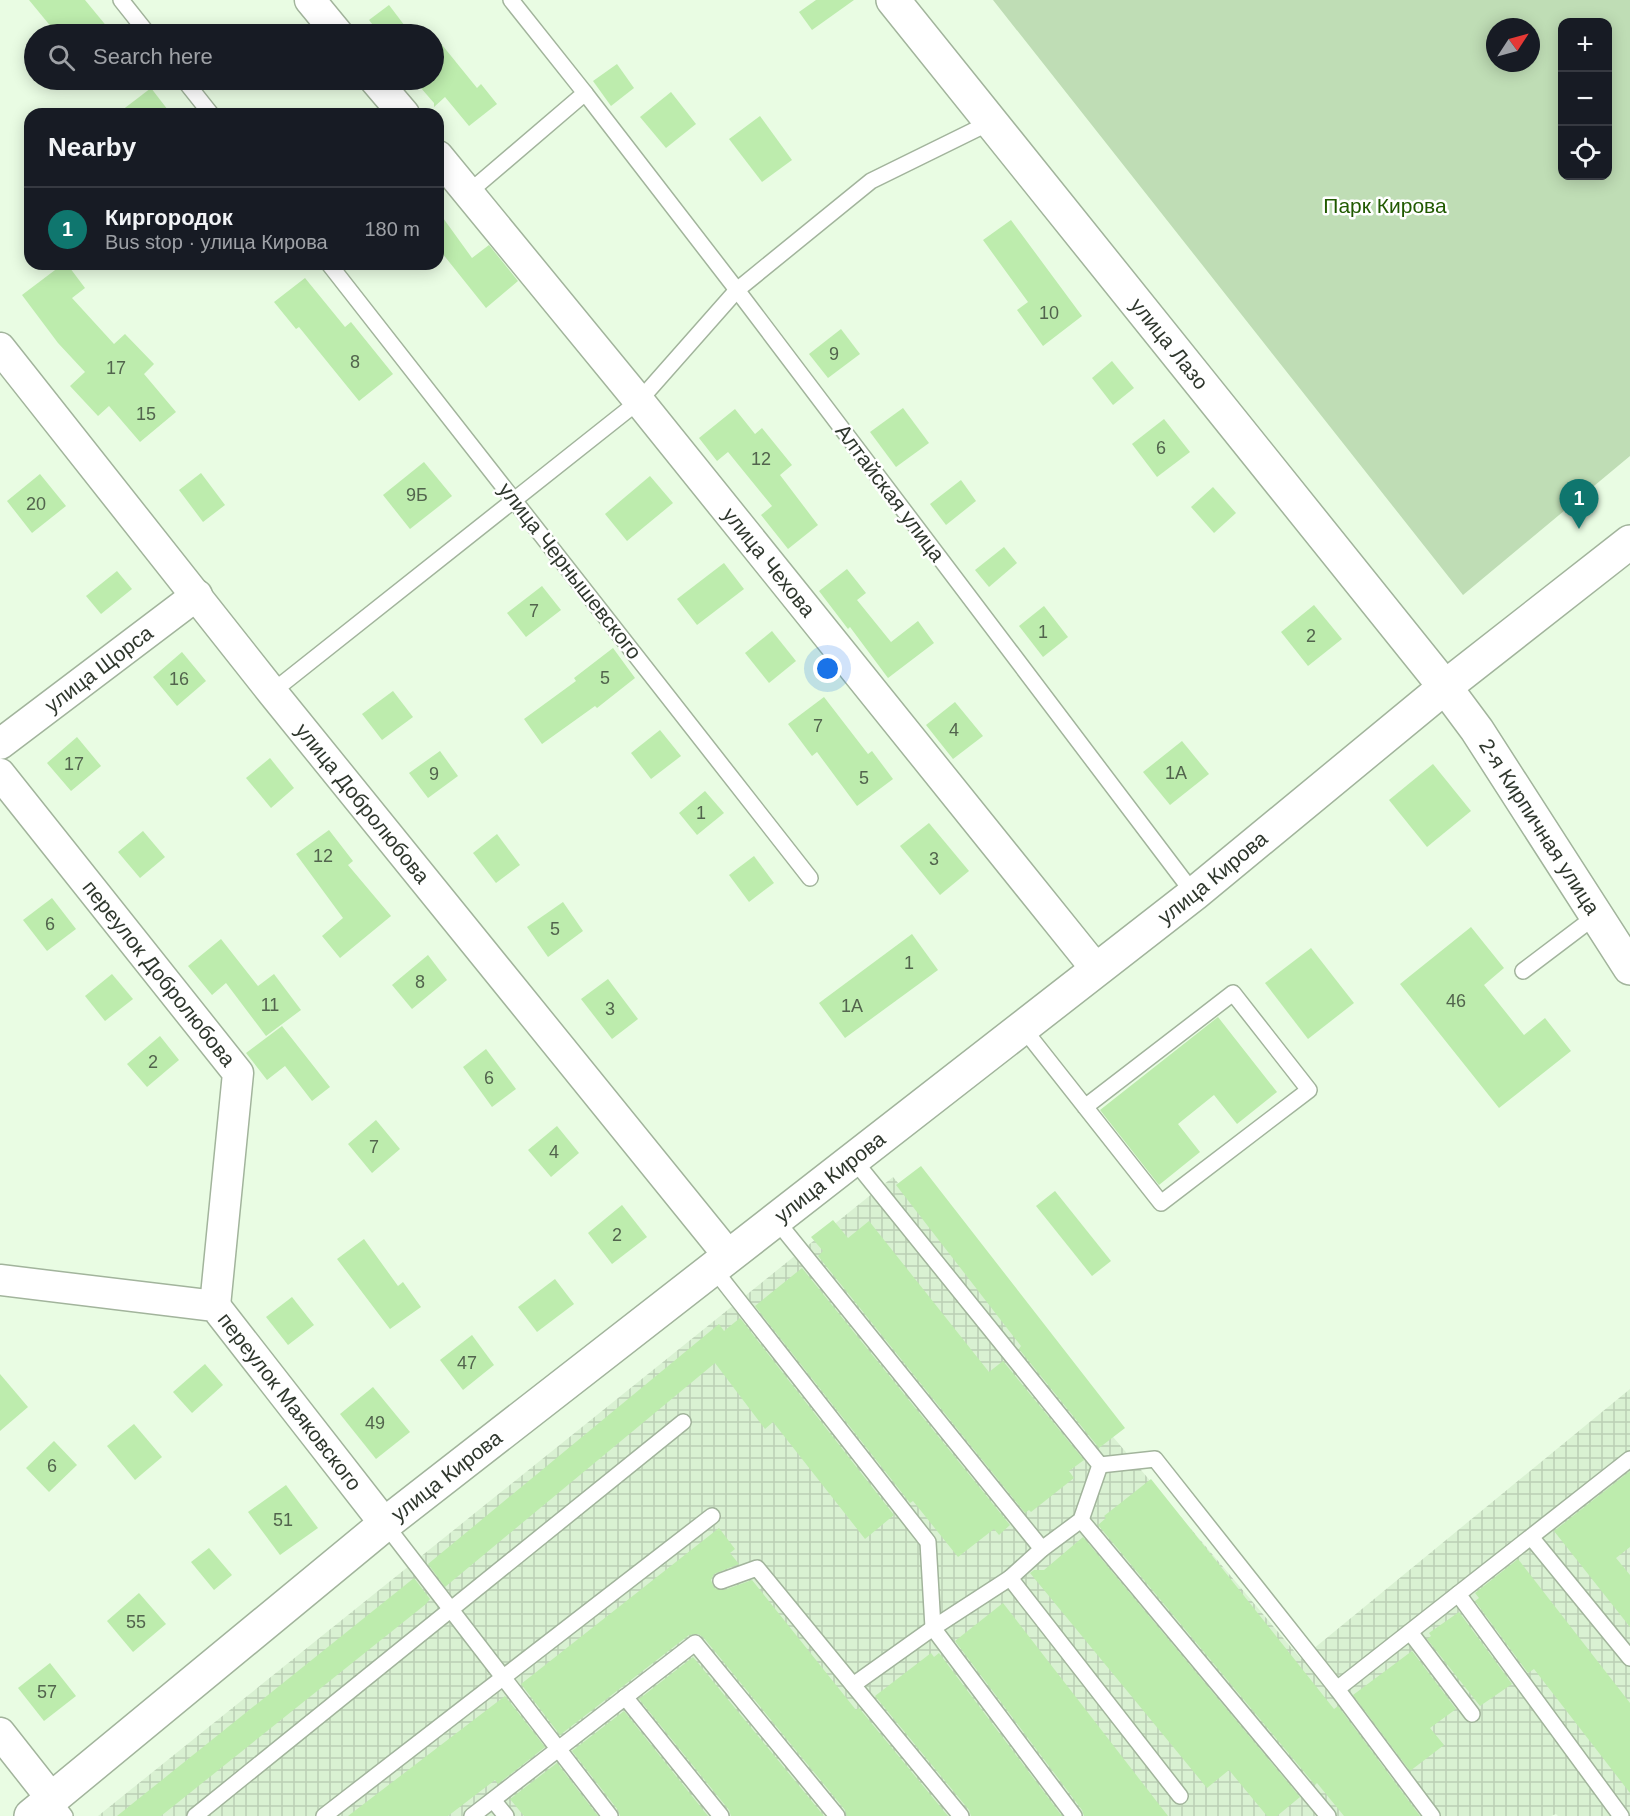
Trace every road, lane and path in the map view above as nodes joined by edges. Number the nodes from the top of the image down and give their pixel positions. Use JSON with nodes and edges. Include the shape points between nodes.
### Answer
{"nodes":[{"id":1,"x":121,"y":0,"type":"edge"},
{"id":2,"x":310,"y":0,"type":"edge"},
{"id":3,"x":511,"y":0,"type":"edge"},
{"id":4,"x":893,"y":0,"type":"edge"},
{"id":5,"x":140,"y":24,"type":"edge"},
{"id":6,"x":330,"y":24,"type":"edge"},
{"id":7,"x":192,"y":90,"type":"edge"},
{"id":8,"x":384,"y":90,"type":"edge"},
{"id":9,"x":585,"y":93,"type":"junction"},
{"id":10,"x":206,"y":108,"type":"edge"},
{"id":11,"x":399,"y":108,"type":"edge"},
{"id":12,"x":991,"y":122,"type":"junction"},
{"id":13,"x":444,"y":163,"type":"edge"},
{"id":14,"x":468,"y":193,"type":"junction"},
{"id":15,"x":334,"y":270,"type":"edge"},
{"id":16,"x":737,"y":290,"type":"junction"},
{"id":17,"x":0,"y":348,"type":"edge"},
{"id":18,"x":639,"y":402,"type":"junction"},
{"id":19,"x":515,"y":501,"type":"junction"},
{"id":20,"x":1630,"y":542,"type":"edge"},
{"id":21,"x":197,"y":595,"type":"junction"},
{"id":22,"x":1445,"y":687,"type":"junction"},
{"id":23,"x":272,"y":692,"type":"junction"},
{"id":24,"x":0,"y":744,"type":"edge"},
{"id":25,"x":0,"y":774,"type":"edge"},
{"id":26,"x":810,"y":878,"type":"dead end"},
{"id":27,"x":1194,"y":894,"type":"junction"},
{"id":28,"x":1597,"y":915,"type":"junction"},
{"id":29,"x":1630,"y":968,"type":"edge"},
{"id":30,"x":1097,"y":970,"type":"junction"},
{"id":31,"x":1523,"y":972,"type":"dead end"},
{"id":32,"x":1023,"y":1028,"type":"junction"},
{"id":33,"x":1085,"y":1107,"type":"junction"},
{"id":34,"x":853,"y":1159,"type":"junction"},
{"id":35,"x":776,"y":1220,"type":"junction"},
{"id":36,"x":721,"y":1262,"type":"junction"},
{"id":37,"x":0,"y":1280,"type":"edge"},
{"id":38,"x":215,"y":1306,"type":"junction"},
{"id":39,"x":683,"y":1422,"type":"dead end"},
{"id":40,"x":1630,"y":1459,"type":"edge"},
{"id":41,"x":1100,"y":1466,"type":"junction"},
{"id":42,"x":712,"y":1516,"type":"dead end"},
{"id":43,"x":1081,"y":1520,"type":"junction"},
{"id":44,"x":385,"y":1524,"type":"junction"},
{"id":45,"x":1531,"y":1537,"type":"junction"},
{"id":46,"x":1042,"y":1549,"type":"junction"},
{"id":47,"x":1010,"y":1578,"type":"junction"},
{"id":48,"x":721,"y":1581,"type":"dead end"},
{"id":49,"x":1458,"y":1594,"type":"junction"},
{"id":50,"x":451,"y":1610,"type":"junction"},
{"id":51,"x":933,"y":1628,"type":"junction"},
{"id":52,"x":1410,"y":1632,"type":"junction"},
{"id":53,"x":1630,"y":1658,"type":"edge"},
{"id":54,"x":502,"y":1677,"type":"junction"},
{"id":55,"x":853,"y":1685,"type":"junction"},
{"id":56,"x":1337,"y":1689,"type":"junction"},
{"id":57,"x":625,"y":1697,"type":"junction"},
{"id":58,"x":1472,"y":1714,"type":"dead end"},
{"id":59,"x":0,"y":1733,"type":"edge"},
{"id":60,"x":557,"y":1750,"type":"junction"},
{"id":61,"x":1180,"y":1796,"type":"dead end"},
{"id":62,"x":493,"y":1800,"type":"junction"},
{"id":63,"x":49,"y":1810,"type":"edge"},
{"id":64,"x":195,"y":1816,"type":"edge"},
{"id":65,"x":324,"y":1816,"type":"edge"},
{"id":66,"x":472,"y":1816,"type":"edge"},
{"id":67,"x":506,"y":1816,"type":"edge"},
{"id":68,"x":610,"y":1816,"type":"edge"},
{"id":69,"x":721,"y":1816,"type":"edge"},
{"id":70,"x":837,"y":1816,"type":"edge"},
{"id":71,"x":961,"y":1816,"type":"edge"},
{"id":72,"x":1074,"y":1816,"type":"edge"},
{"id":73,"x":1328,"y":1816,"type":"edge"},
{"id":74,"x":1432,"y":1816,"type":"edge"},
{"id":75,"x":1621,"y":1816,"type":"edge"}],
"edges":[{"from":1,"to":5,"type":"lane"},
{"from":2,"to":6,"type":"street"},
{"from":3,"to":9,"type":"lane","name":"Алтайская улица"},
{"from":4,"to":12,"type":"main road","name":"улица Лазо"},
{"from":7,"to":10,"type":"lane"},
{"from":8,"to":11,"type":"street"},
{"from":9,"to":14,"type":"lane"},
{"from":9,"to":16,"type":"lane","name":"Алтайская улица"},
{"from":12,"to":16,"type":"lane","via":[[871,181]]},
{"from":12,"to":22,"type":"main road","name":"улица Лазо"},
{"from":13,"to":14,"type":"street","name":"улица Чехова"},
{"from":14,"to":18,"type":"street","name":"улица Чехова"},
{"from":15,"to":19,"type":"lane","name":"улица Чернышевского"},
{"from":16,"to":18,"type":"lane"},
{"from":16,"to":27,"type":"lane","name":"Алтайская улица"},
{"from":17,"to":21,"type":"street","name":"улица Добролюбова"},
{"from":18,"to":19,"type":"lane"},
{"from":18,"to":30,"type":"street","name":"улица Чехова"},
{"from":19,"to":23,"type":"lane"},
{"from":19,"to":26,"type":"lane","name":"улица Чернышевского"},
{"from":20,"to":22,"type":"main road","name":"улица Кирова"},
{"from":21,"to":23,"type":"street","name":"улица Добролюбова"},
{"from":21,"to":24,"type":"street","name":"улица Щорса"},
{"from":22,"to":27,"type":"main road","name":"улица Кирова"},
{"from":22,"to":28,"type":"main road","name":"2-я Кирпичная улица"},
{"from":23,"to":36,"type":"street","name":"улица Добролюбова"},
{"from":25,"to":38,"type":"street","name":"переулок Добролюбова","via":[[238,1073]]},
{"from":27,"to":30,"type":"main road","name":"улица Кирова"},
{"from":28,"to":29,"type":"main road","name":"2-я Кирпичная улица"},
{"from":28,"to":31,"type":"lane"},
{"from":30,"to":32,"type":"main road","name":"улица Кирова"},
{"from":32,"to":33,"type":"lane"},
{"from":32,"to":34,"type":"main road","name":"улица Кирова"},
{"from":33,"to":33,"type":"lane","via":[[1161,1203],[1309,1090],[1233,993]]},
{"from":34,"to":35,"type":"main road","name":"улица Кирова"},
{"from":34,"to":41,"type":"lane"},
{"from":35,"to":36,"type":"main road","name":"улица Кирова"},
{"from":35,"to":46,"type":"lane"},
{"from":36,"to":44,"type":"main road","name":"улица Кирова"},
{"from":36,"to":51,"type":"lane","via":[[928,1542]]},
{"from":37,"to":38,"type":"street","name":"переулок Маяковского"},
{"from":38,"to":44,"type":"street","name":"переулок Маяковского"},
{"from":39,"to":50,"type":"lane"},
{"from":40,"to":45,"type":"lane"},
{"from":41,"to":43,"type":"lane"},
{"from":41,"to":56,"type":"lane","via":[[1155,1459]]},
{"from":42,"to":54,"type":"lane"},
{"from":43,"to":46,"type":"lane"},
{"from":43,"to":73,"type":"lane"},
{"from":44,"to":50,"type":"lane"},
{"from":44,"to":63,"type":"main road","name":"улица Кирова"},
{"from":45,"to":49,"type":"lane"},
{"from":45,"to":53,"type":"lane"},
{"from":46,"to":47,"type":"lane"},
{"from":47,"to":51,"type":"lane"},
{"from":47,"to":61,"type":"lane"},
{"from":48,"to":55,"type":"lane","via":[[757,1568]]},
{"from":49,"to":52,"type":"lane"},
{"from":49,"to":75,"type":"lane"},
{"from":50,"to":54,"type":"lane"},
{"from":50,"to":64,"type":"lane"},
{"from":51,"to":55,"type":"lane"},
{"from":51,"to":72,"type":"lane"},
{"from":52,"to":56,"type":"lane"},
{"from":52,"to":58,"type":"lane"},
{"from":54,"to":60,"type":"lane"},
{"from":54,"to":65,"type":"lane"},
{"from":55,"to":71,"type":"lane"},
{"from":56,"to":74,"type":"lane"},
{"from":57,"to":60,"type":"lane"},
{"from":57,"to":69,"type":"lane"},
{"from":57,"to":70,"type":"lane","via":[[695,1643]]},
{"from":59,"to":63,"type":"street"},
{"from":60,"to":62,"type":"lane"},
{"from":60,"to":68,"type":"lane"},
{"from":62,"to":66,"type":"lane"},
{"from":62,"to":67,"type":"lane"}]}
